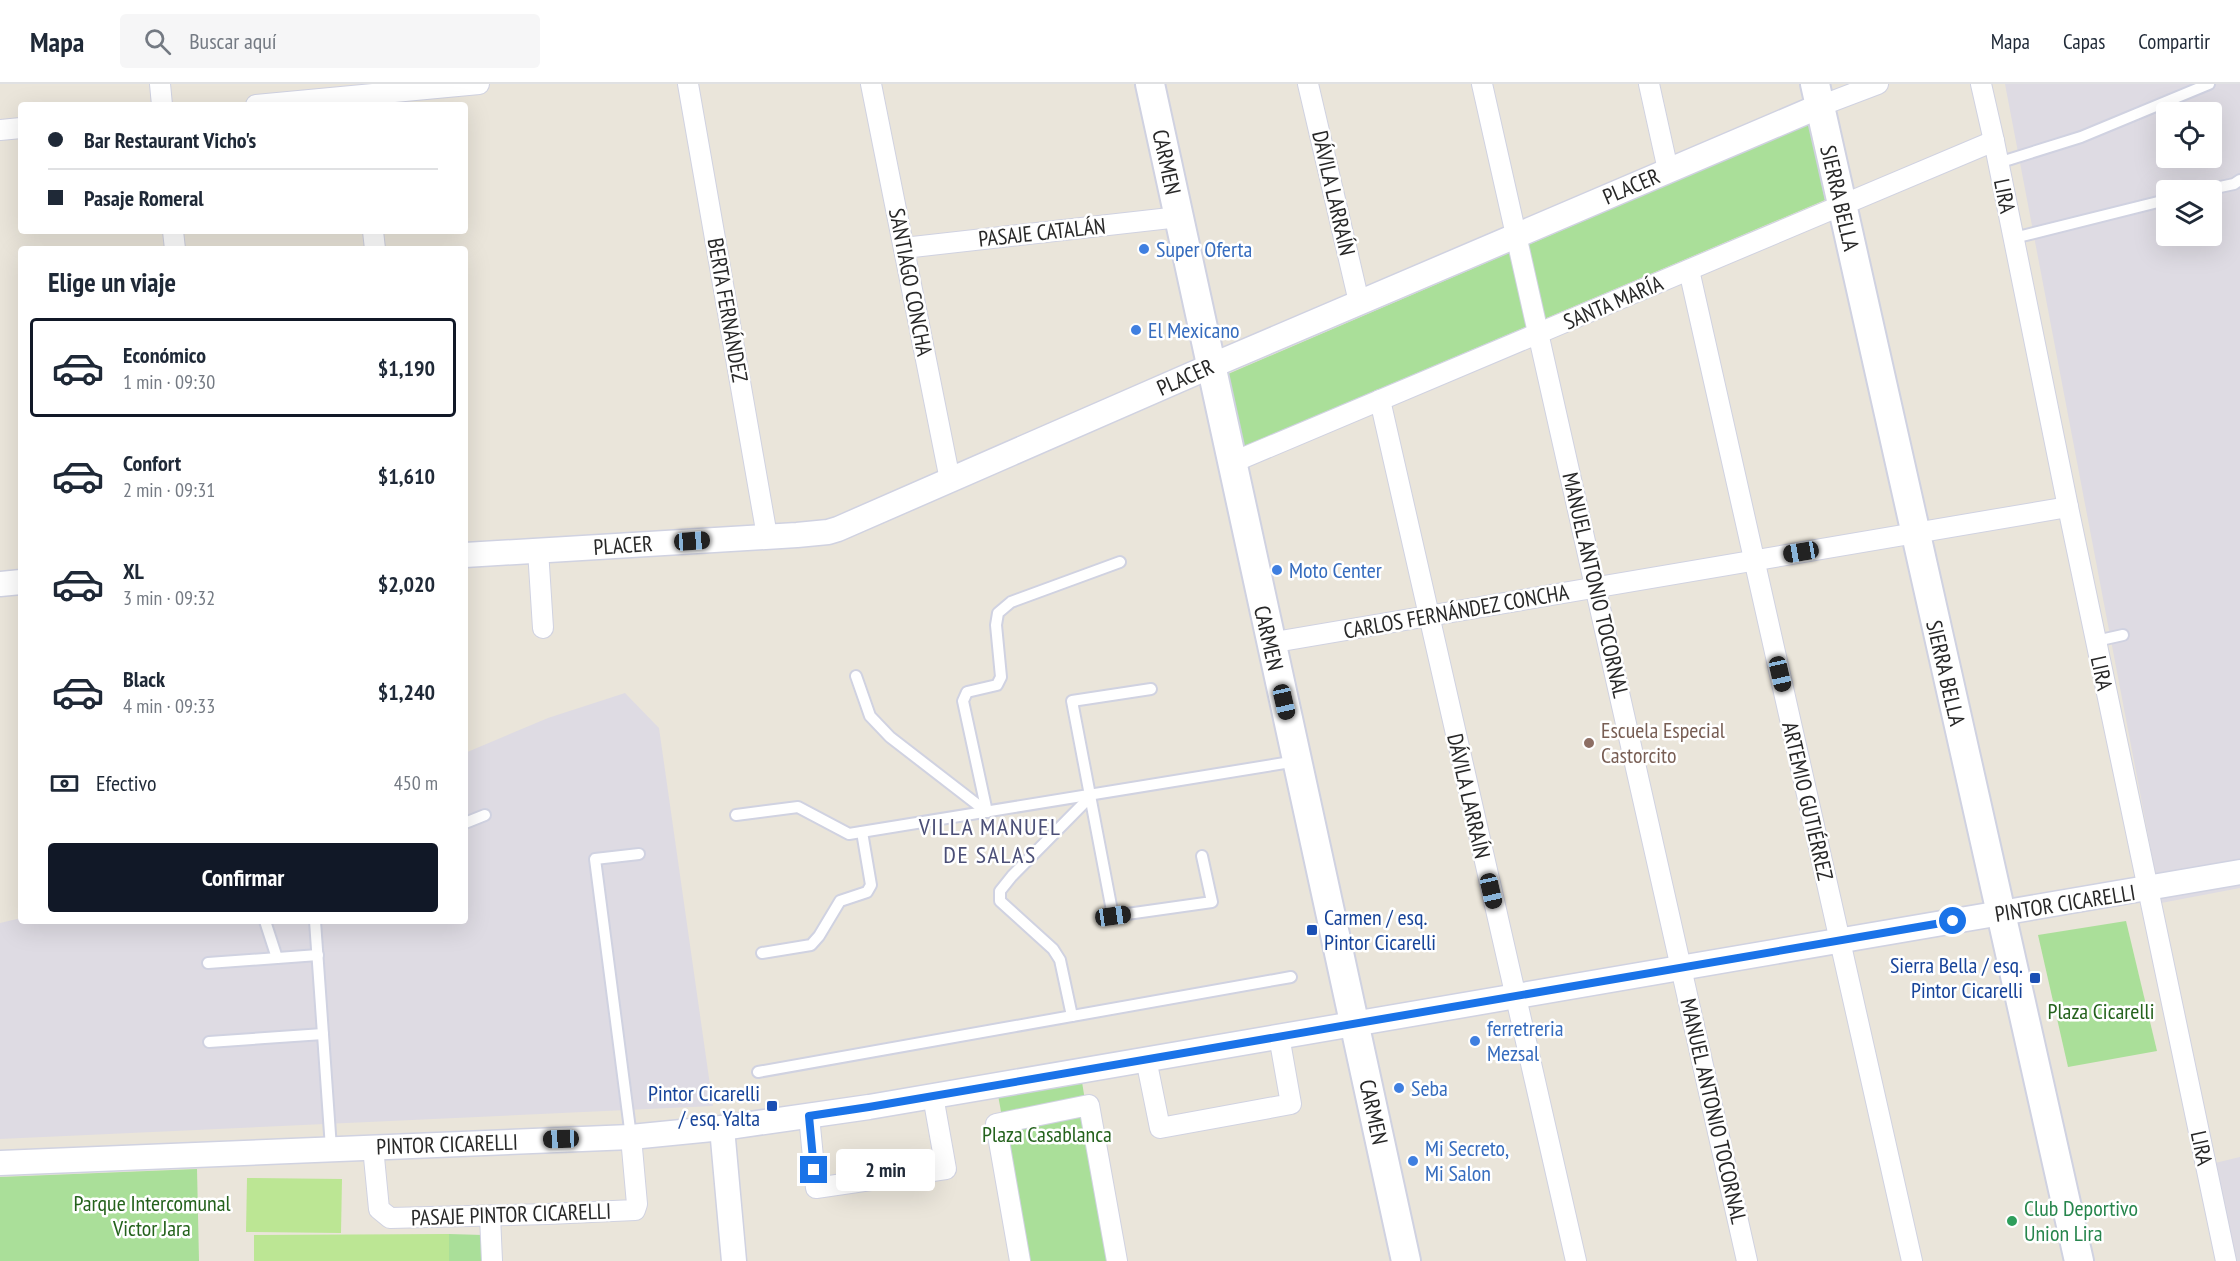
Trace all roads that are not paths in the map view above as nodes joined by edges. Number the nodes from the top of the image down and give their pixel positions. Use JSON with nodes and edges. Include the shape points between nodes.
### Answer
{"nodes":[{"id":1,"x":160,"y":84,"type":"edge"},
{"id":2,"x":479,"y":84,"type":"edge"},
{"id":3,"x":688,"y":84,"type":"edge"},
{"id":4,"x":871,"y":84,"type":"edge"},
{"id":5,"x":1150,"y":84,"type":"edge"},
{"id":6,"x":1308,"y":84,"type":"edge"},
{"id":7,"x":1482,"y":84,"type":"edge"},
{"id":8,"x":1649,"y":84,"type":"edge"},
{"id":9,"x":1878,"y":84,"type":"edge"},
{"id":10,"x":1981,"y":84,"type":"edge"},
{"id":11,"x":2209,"y":84,"type":"edge"},
{"id":12,"x":361,"y":95,"type":"edge"},
{"id":13,"x":1817,"y":95,"type":"edge"},
{"id":14,"x":162,"y":102,"type":"edge"},
{"id":15,"x":288,"y":102,"type":"edge"},
{"id":16,"x":18,"y":128,"type":"edge"},
{"id":17,"x":0,"y":130,"type":"edge"},
{"id":18,"x":1994,"y":141,"type":"junction"},
{"id":19,"x":1998,"y":163,"type":"junction"},
{"id":20,"x":1668,"y":171,"type":"junction"},
{"id":21,"x":2240,"y":180,"type":"edge"},
{"id":22,"x":2222,"y":187,"type":"edge"},
{"id":23,"x":2156,"y":202,"type":"edge"},
{"id":24,"x":1842,"y":205,"type":"junction"},
{"id":25,"x":1179,"y":217,"type":"junction"},
{"id":26,"x":1517,"y":235,"type":"junction"},
{"id":27,"x":2014,"y":238,"type":"junction"},
{"id":28,"x":904,"y":248,"type":"junction"},
{"id":29,"x":1689,"y":270,"type":"junction"},
{"id":30,"x":1359,"y":302,"type":"junction"},
{"id":31,"x":1539,"y":333,"type":"junction"},
{"id":32,"x":1211,"y":366,"type":"junction"},
{"id":33,"x":1380,"y":400,"type":"junction"},
{"id":34,"x":1231,"y":463,"type":"junction"},
{"id":35,"x":950,"y":480,"type":"junction"},
{"id":36,"x":2068,"y":507,"type":"junction"},
{"id":37,"x":1915,"y":533,"type":"junction"},
{"id":38,"x":767,"y":536,"type":"junction"},
{"id":39,"x":538,"y":550,"type":"junction"},
{"id":40,"x":468,"y":555,"type":"edge"},
{"id":41,"x":1754,"y":560,"type":"junction"},
{"id":42,"x":1120,"y":562,"type":"dead end"},
{"id":43,"x":18,"y":582,"type":"edge"},
{"id":44,"x":0,"y":584,"type":"edge"},
{"id":45,"x":1596,"y":587,"type":"junction"},
{"id":46,"x":1429,"y":616,"type":"junction"},
{"id":47,"x":543,"y":628,"type":"dead end"},
{"id":48,"x":2123,"y":635,"type":"dead end"},
{"id":49,"x":2096,"y":641,"type":"junction"},
{"id":50,"x":1270,"y":643,"type":"junction"},
{"id":51,"x":856,"y":676,"type":"dead end"},
{"id":52,"x":1150,"y":689,"type":"dead end"},
{"id":53,"x":1297,"y":761,"type":"junction"},
{"id":54,"x":1090,"y":796,"type":"junction"},
{"id":55,"x":987,"y":812,"type":"junction"},
{"id":56,"x":485,"y":815,"type":"dead end"},
{"id":57,"x":736,"y":815,"type":"dead end"},
{"id":58,"x":468,"y":822,"type":"edge"},
{"id":59,"x":862,"y":832,"type":"junction"},
{"id":60,"x":639,"y":854,"type":"dead end"},
{"id":61,"x":1202,"y":856,"type":"dead end"},
{"id":62,"x":2240,"y":872,"type":"edge"},
{"id":63,"x":2148,"y":890,"type":"junction"},
{"id":64,"x":2000,"y":913,"type":"junction"},
{"id":65,"x":266,"y":924,"type":"edge"},
{"id":66,"x":315,"y":924,"type":"edge"},
{"id":67,"x":1840,"y":940,"type":"junction"},
{"id":68,"x":762,"y":953,"type":"dead end"},
{"id":69,"x":318,"y":955,"type":"junction"},
{"id":70,"x":276,"y":958,"type":"junction"},
{"id":71,"x":208,"y":963,"type":"dead end"},
{"id":72,"x":1682,"y":967,"type":"junction"},
{"id":73,"x":1291,"y":977,"type":"dead end"},
{"id":74,"x":1515,"y":995,"type":"junction"},
{"id":75,"x":1072,"y":1016,"type":"junction"},
{"id":76,"x":1354,"y":1023,"type":"junction"},
{"id":77,"x":323,"y":1034,"type":"junction"},
{"id":78,"x":1279,"y":1036,"type":"junction"},
{"id":79,"x":209,"y":1042,"type":"dead end"},
{"id":80,"x":1146,"y":1059,"type":"junction"},
{"id":81,"x":758,"y":1072,"type":"dead end"},
{"id":82,"x":933,"y":1096,"type":"junction"},
{"id":83,"x":809,"y":1116,"type":"junction"},
{"id":84,"x":722,"y":1128,"type":"junction"},
{"id":85,"x":631,"y":1137,"type":"junction"},
{"id":86,"x":373,"y":1147,"type":"junction"},
{"id":87,"x":332,"y":1148,"type":"junction"},
{"id":88,"x":0,"y":1163,"type":"edge"},
{"id":89,"x":490,"y":1216,"type":"junction"},
{"id":90,"x":492,"y":1261,"type":"edge"},
{"id":91,"x":734,"y":1261,"type":"edge"},
{"id":92,"x":1020,"y":1261,"type":"edge"},
{"id":93,"x":1117,"y":1261,"type":"edge"},
{"id":94,"x":1406,"y":1261,"type":"edge"},
{"id":95,"x":1576,"y":1261,"type":"edge"},
{"id":96,"x":1747,"y":1261,"type":"edge"},
{"id":97,"x":1912,"y":1261,"type":"edge"},
{"id":98,"x":2079,"y":1261,"type":"edge"},
{"id":99,"x":2226,"y":1261,"type":"edge"}],
"edges":[{"from":1,"to":14,"type":"street"},
{"from":2,"to":12,"type":"street"},
{"from":3,"to":38,"type":"street","name":"BERTA FERNÁNDEZ"},
{"from":4,"to":28,"type":"street","name":"SANTIAGO CONCHA"},
{"from":5,"to":25,"type":"main road","name":"CARMEN"},
{"from":6,"to":30,"type":"street","name":"DÁVILA LARRAÍN"},
{"from":7,"to":26,"type":"street","name":"MANUEL ANTONIO TOCORNAL"},
{"from":8,"to":20,"type":"street"},
{"from":9,"to":13,"type":"street","name":"PLACER"},
{"from":10,"to":18,"type":"street","name":"LIRA"},
{"from":11,"to":19,"type":"lane","via":[[2081,137]]},
{"from":12,"to":15,"type":"street"},
{"from":13,"to":20,"type":"street","name":"PLACER"},
{"from":13,"to":24,"type":"main road","name":"SIERRA BELLA"},
{"from":16,"to":17,"type":"street"},
{"from":18,"to":19,"type":"street","name":"LIRA"},
{"from":18,"to":24,"type":"street","name":"SANTA MARÍA"},
{"from":19,"to":27,"type":"street","name":"LIRA"},
{"from":20,"to":26,"type":"street","name":"PLACER"},
{"from":21,"to":22,"type":"lane"},
{"from":23,"to":27,"type":"lane"},
{"from":24,"to":29,"type":"street","name":"SANTA MARÍA"},
{"from":24,"to":37,"type":"main road","name":"SIERRA BELLA"},
{"from":25,"to":28,"type":"street","name":"PASAJE CATALÁN"},
{"from":25,"to":32,"type":"main road","name":"CARMEN"},
{"from":26,"to":30,"type":"street","name":"PLACER"},
{"from":26,"to":31,"type":"street","name":"MANUEL ANTONIO TOCORNAL"},
{"from":27,"to":36,"type":"street","name":"LIRA"},
{"from":28,"to":35,"type":"street","name":"SANTIAGO CONCHA"},
{"from":29,"to":31,"type":"street","name":"SANTA MARÍA"},
{"from":29,"to":41,"type":"street","name":"ARTEMIO GUTIÉRREZ"},
{"from":30,"to":32,"type":"street","name":"PLACER"},
{"from":31,"to":33,"type":"street","name":"SANTA MARÍA"},
{"from":31,"to":45,"type":"street","name":"MANUEL ANTONIO TOCORNAL"},
{"from":32,"to":34,"type":"main road","name":"CARMEN"},
{"from":32,"to":35,"type":"street","name":"PLACER"},
{"from":33,"to":34,"type":"street","name":"SANTA MARÍA"},
{"from":33,"to":46,"type":"street","name":"DÁVILA LARRAÍN"},
{"from":34,"to":50,"type":"main road","name":"CARMEN"},
{"from":35,"to":38,"type":"street","name":"PLACER","via":[[828,532]]},
{"from":36,"to":37,"type":"street","name":"CARLOS FERNÁNDEZ CONCHA"},
{"from":36,"to":49,"type":"street","name":"LIRA"},
{"from":37,"to":41,"type":"street","name":"CARLOS FERNÁNDEZ CONCHA"},
{"from":37,"to":64,"type":"main road","name":"SIERRA BELLA"},
{"from":38,"to":39,"type":"street","name":"PLACER"},
{"from":39,"to":40,"type":"street","name":"PLACER"},
{"from":39,"to":47,"type":"street"},
{"from":41,"to":45,"type":"street","name":"CARLOS FERNÁNDEZ CONCHA"},
{"from":41,"to":67,"type":"street","name":"ARTEMIO GUTIÉRREZ"},
{"from":42,"to":55,"type":"lane","via":[[1011,602],[998,613],[1001,677],[997,685],[967,692],[963,701]]},
{"from":43,"to":44,"type":"street"},
{"from":45,"to":46,"type":"street","name":"CARLOS FERNÁNDEZ CONCHA"},
{"from":45,"to":72,"type":"street","name":"MANUEL ANTONIO TOCORNAL"},
{"from":46,"to":50,"type":"street","name":"CARLOS FERNÁNDEZ CONCHA"},
{"from":46,"to":74,"type":"street","name":"DÁVILA LARRAÍN"},
{"from":48,"to":49,"type":"lane"},
{"from":49,"to":63,"type":"street","name":"LIRA"},
{"from":50,"to":53,"type":"main road","name":"CARMEN"},
{"from":51,"to":55,"type":"lane","via":[[870,716],[890,737]]},
{"from":52,"to":54,"type":"lane","via":[[1072,701]]},
{"from":53,"to":54,"type":"lane"},
{"from":53,"to":76,"type":"main road","name":"CARMEN"},
{"from":54,"to":55,"type":"lane"},
{"from":54,"to":61,"type":"lane","via":[[1113,916],[1212,902]]},
{"from":54,"to":75,"type":"lane","via":[[1000,891],[1000,901],[1060,960]]},
{"from":55,"to":59,"type":"lane"},
{"from":56,"to":58,"type":"lane"},
{"from":57,"to":59,"type":"lane","via":[[798,807],[849,834]]},
{"from":59,"to":68,"type":"lane","via":[[871,885],[867,892],[840,901],[811,945]]},
{"from":60,"to":85,"type":"lane","via":[[595,859]]},
{"from":62,"to":63,"type":"street","name":"PINTOR CICARELLI"},
{"from":63,"to":64,"type":"street","name":"PINTOR CICARELLI"},
{"from":63,"to":99,"type":"street","name":"LIRA"},
{"from":64,"to":67,"type":"street","name":"PINTOR CICARELLI"},
{"from":64,"to":98,"type":"main road","name":"SIERRA BELLA"},
{"from":65,"to":70,"type":"lane"},
{"from":66,"to":69,"type":"lane"},
{"from":67,"to":72,"type":"street","name":"PINTOR CICARELLI"},
{"from":67,"to":97,"type":"street","name":"ARTEMIO GUTIÉRREZ"},
{"from":69,"to":70,"type":"lane"},
{"from":69,"to":77,"type":"lane"},
{"from":70,"to":71,"type":"lane"},
{"from":72,"to":74,"type":"street","name":"PINTOR CICARELLI"},
{"from":72,"to":96,"type":"street","name":"MANUEL ANTONIO TOCORNAL"},
{"from":73,"to":75,"type":"lane"},
{"from":74,"to":76,"type":"street","name":"PINTOR CICARELLI"},
{"from":74,"to":95,"type":"street","name":"DÁVILA LARRAÍN"},
{"from":75,"to":81,"type":"lane"},
{"from":76,"to":78,"type":"street","name":"PINTOR CICARELLI"},
{"from":76,"to":94,"type":"main road","name":"CARMEN"},
{"from":77,"to":79,"type":"lane"},
{"from":77,"to":87,"type":"lane"},
{"from":78,"to":80,"type":"street","name":"PINTOR CICARELLI"},
{"from":78,"to":80,"type":"street","via":[[1291,1104],[1160,1128]]},
{"from":80,"to":82,"type":"street","name":"PINTOR CICARELLI"},
{"from":82,"to":83,"type":"street","name":"PINTOR CICARELLI"},
{"from":82,"to":83,"type":"street","via":[[946,1169],[816,1188]]},
{"from":83,"to":84,"type":"street","name":"PINTOR CICARELLI"},
{"from":84,"to":85,"type":"street","name":"PINTOR CICARELLI"},
{"from":84,"to":91,"type":"street"},
{"from":85,"to":86,"type":"street","name":"PINTOR CICARELLI"},
{"from":85,"to":89,"type":"street","name":"PASAJE PINTOR CICARELLI","via":[[635,1210]]},
{"from":86,"to":87,"type":"street","name":"PINTOR CICARELLI"},
{"from":86,"to":89,"type":"street","name":"PASAJE PINTOR CICARELLI","via":[[379,1209],[390,1218]]},
{"from":87,"to":88,"type":"street","name":"PINTOR CICARELLI"},
{"from":89,"to":90,"type":"street"},
{"from":92,"to":93,"type":"street","via":[[996,1124],[1089,1105]]}]}
